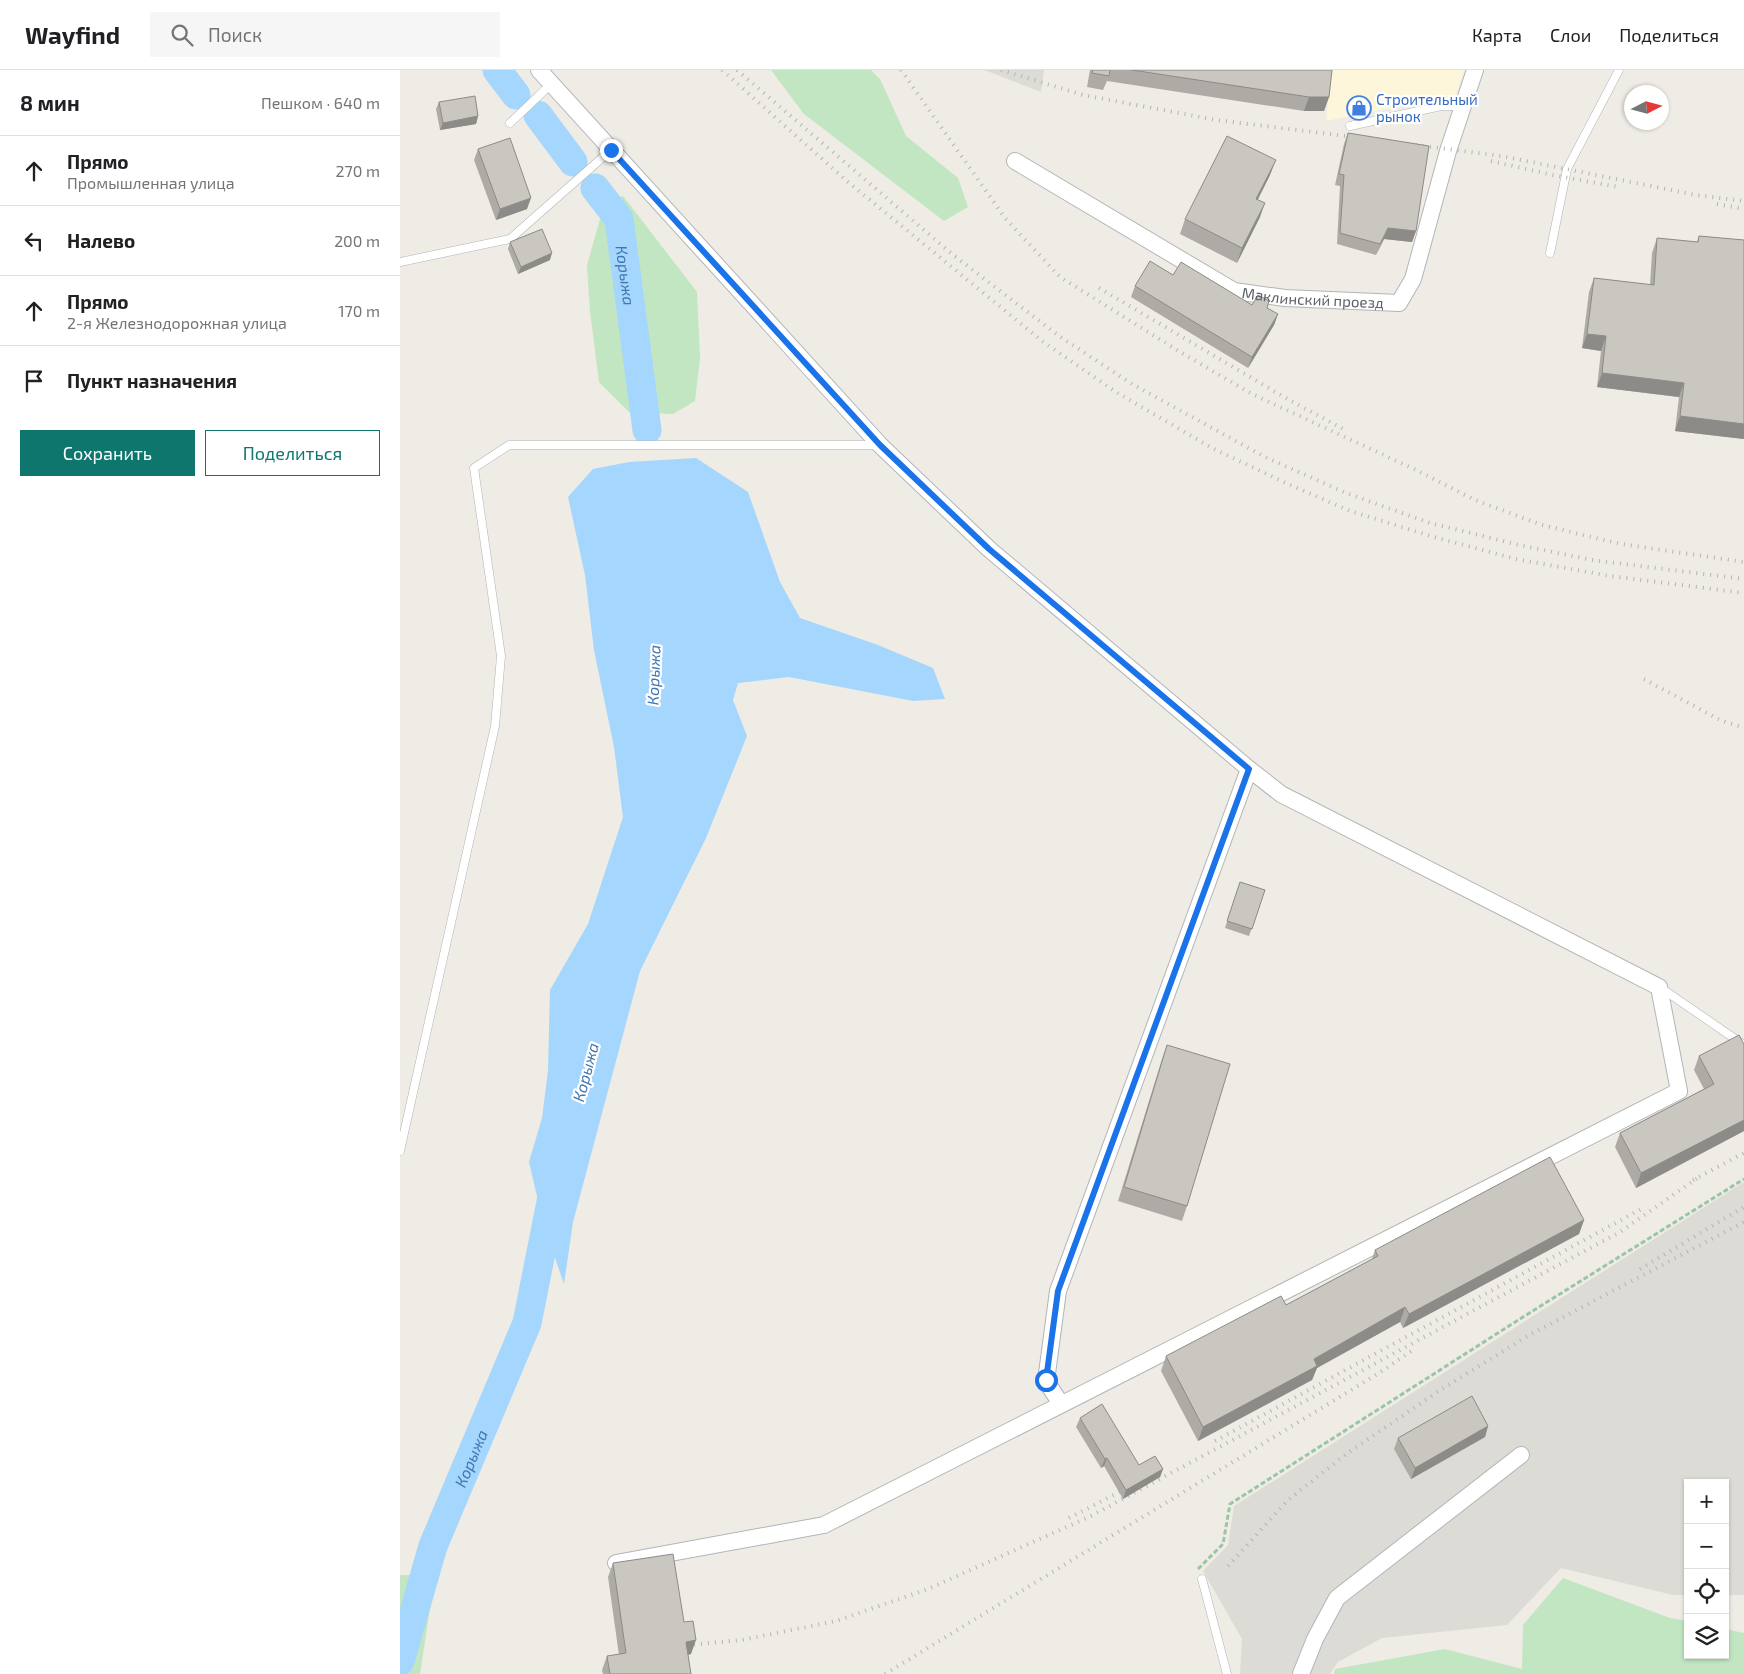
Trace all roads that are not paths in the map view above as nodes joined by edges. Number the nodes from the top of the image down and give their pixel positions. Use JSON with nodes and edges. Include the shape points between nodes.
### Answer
{"nodes":[{"id":1,"x":539,"y":70,"type":"edge"},
{"id":2,"x":1475,"y":70,"type":"edge"},
{"id":3,"x":1619,"y":70,"type":"edge"},
{"id":4,"x":551,"y":84,"type":"junction"},
{"id":5,"x":1463,"y":106,"type":"junction"},
{"id":6,"x":510,"y":122,"type":"dead end"},
{"id":7,"x":1350,"y":126,"type":"dead end"},
{"id":8,"x":611,"y":150,"type":"junction"},
{"id":9,"x":1015,"y":161,"type":"dead end"},
{"id":10,"x":1550,"y":253,"type":"dead end"},
{"id":11,"x":400,"y":262,"type":"edge"},
{"id":12,"x":880,"y":445,"type":"junction"},
{"id":13,"x":1249,"y":769,"type":"junction"},
{"id":14,"x":1659,"y":987,"type":"junction"},
{"id":15,"x":1744,"y":1045,"type":"edge"},
{"id":16,"x":400,"y":1151,"type":"edge"},
{"id":17,"x":1061,"y":1404,"type":"junction"},
{"id":18,"x":1521,"y":1455,"type":"dead end"},
{"id":19,"x":616,"y":1563,"type":"edge"},
{"id":20,"x":1202,"y":1579,"type":"dead end"},
{"id":21,"x":1227,"y":1674,"type":"edge"},
{"id":22,"x":1301,"y":1674,"type":"edge"}],
"edges":[{"from":1,"to":4,"type":"street"},
{"from":2,"to":5,"type":"street","name":"Маклинский проезд"},
{"from":3,"to":10,"type":"lane","via":[[1567,169]]},
{"from":4,"to":6,"type":"lane"},
{"from":4,"to":8,"type":"street"},
{"from":5,"to":7,"type":"lane","via":[[1441,106]]},
{"from":5,"to":9,"type":"street","name":"Маклинский проезд","via":[[1413,279],[1399,303],[1285,298],[1234,291]]},
{"from":8,"to":11,"type":"lane","via":[[510,239]]},
{"from":8,"to":12,"type":"street"},
{"from":12,"to":13,"type":"street","via":[[989,549]]},
{"from":12,"to":16,"type":"lane","via":[[509,445],[474,468],[501,656],[495,726]]},
{"from":13,"to":14,"type":"street","via":[[1281,794]]},
{"from":13,"to":17,"type":"street","via":[[1058,1291],[1046,1380]]},
{"from":14,"to":15,"type":"lane"},
{"from":14,"to":17,"type":"street","via":[[1678,1091]]},
{"from":17,"to":19,"type":"street","via":[[824,1525]]},
{"from":18,"to":22,"type":"street","via":[[1338,1598],[1315,1639]]},
{"from":20,"to":21,"type":"lane"}]}
